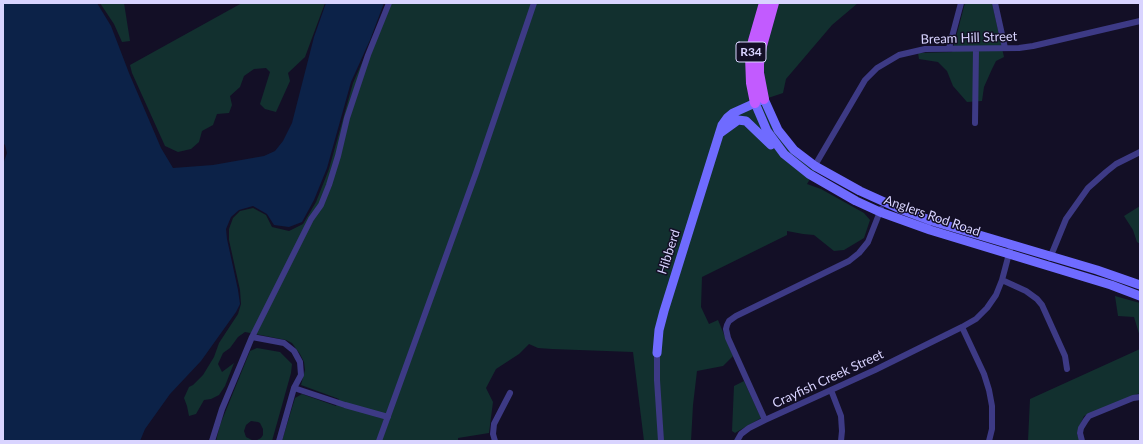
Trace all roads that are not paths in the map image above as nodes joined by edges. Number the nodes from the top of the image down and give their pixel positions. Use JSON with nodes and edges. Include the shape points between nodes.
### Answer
{"nodes":[{"id":1,"x":389,"y":3,"type":"edge"},
{"id":2,"x":534,"y":3,"type":"edge"},
{"id":3,"x":764,"y":3,"type":"edge"},
{"id":4,"x":774,"y":3,"type":"edge"},
{"id":5,"x":961,"y":3,"type":"edge"},
{"id":6,"x":995,"y":3,"type":"edge"},
{"id":7,"x":1140,"y":20,"type":"edge"},
{"id":8,"x":949,"y":48,"type":"junction"},
{"id":9,"x":976,"y":48,"type":"junction"},
{"id":10,"x":1005,"y":48,"type":"junction"},
{"id":11,"x":764,"y":100,"type":"junction"},
{"id":12,"x":754,"y":103,"type":"junction"},
{"id":13,"x":975,"y":123,"type":"dead end"},
{"id":14,"x":720,"y":133,"type":"junction"},
{"id":15,"x":1140,"y":152,"type":"edge"},
{"id":16,"x":784,"y":154,"type":"junction"},
{"id":17,"x":815,"y":166,"type":"junction"},
{"id":18,"x":809,"y":174,"type":"junction"},
{"id":19,"x":884,"y":202,"type":"junction"},
{"id":20,"x":880,"y":212,"type":"junction"},
{"id":21,"x":1010,"y":250,"type":"junction"},
{"id":22,"x":1050,"y":257,"type":"junction"},
{"id":23,"x":1047,"y":266,"type":"junction"},
{"id":24,"x":1002,"y":280,"type":"junction"},
{"id":25,"x":1140,"y":285,"type":"edge"},
{"id":26,"x":1140,"y":296,"type":"edge"},
{"id":27,"x":962,"y":327,"type":"junction"},
{"id":28,"x":252,"y":337,"type":"junction"},
{"id":29,"x":657,"y":353,"type":"joint"},
{"id":30,"x":1067,"y":369,"type":"dead end"},
{"id":31,"x":294,"y":388,"type":"junction"},
{"id":32,"x":831,"y":390,"type":"junction"},
{"id":33,"x":510,"y":393,"type":"dead end"},
{"id":34,"x":1140,"y":397,"type":"edge"},
{"id":35,"x":388,"y":417,"type":"junction"},
{"id":36,"x":765,"y":420,"type":"junction"},
{"id":37,"x":212,"y":441,"type":"edge"},
{"id":38,"x":279,"y":441,"type":"edge"},
{"id":39,"x":379,"y":441,"type":"edge"},
{"id":40,"x":495,"y":441,"type":"edge"},
{"id":41,"x":661,"y":441,"type":"edge"},
{"id":42,"x":737,"y":441,"type":"edge"},
{"id":43,"x":841,"y":441,"type":"edge"},
{"id":44,"x":989,"y":441,"type":"edge"},
{"id":45,"x":1082,"y":441,"type":"edge"}],
"edges":[{"from":1,"to":28,"type":"street","via":[[368,55],[321,205],[311,219]]},
{"from":2,"to":35,"type":"street"},
{"from":3,"to":12,"type":"main road","number":"R34","via":[[750,56],[750,83]]},
{"from":4,"to":11,"type":"main road","number":"R34","via":[[759,64]]},
{"from":5,"to":8,"type":"street"},
{"from":6,"to":10,"type":"street"},
{"from":7,"to":10,"type":"street","name":"Bream Hill Street","via":[[1047,44]]},
{"from":8,"to":9,"type":"street","name":"Bream Hill Street"},
{"from":8,"to":17,"type":"street","name":"Bream Hill Street","via":[[908,52],[892,58],[877,68],[860,88]]},
{"from":9,"to":10,"type":"street","name":"Bream Hill Street"},
{"from":9,"to":13,"type":"street"},
{"from":11,"to":12,"type":"street","name":"Hibberd"},
{"from":11,"to":17,"type":"street","name":"Anglers Rod Road","via":[[774,124],[783,137],[794,150]]},
{"from":12,"to":14,"type":"street","name":"Hibberd","via":[[724,121]]},
{"from":12,"to":16,"type":"street","name":"Anglers Rod Road","via":[[767,131]]},
{"from":14,"to":16,"type":"street","via":[[738,120],[746,121]]},
{"from":14,"to":29,"type":"street","name":"Hibberd","via":[[664,310]]},
{"from":15,"to":22,"type":"street","via":[[1116,164],[1088,188],[1066,219]]},
{"from":16,"to":18,"type":"street","name":"Anglers Rod Road"},
{"from":17,"to":18,"type":"street","name":"Bream Hill Street"},
{"from":17,"to":19,"type":"street","name":"Anglers Rod Road"},
{"from":18,"to":20,"type":"street","name":"Anglers Rod Road"},
{"from":19,"to":20,"type":"street","name":"Crayfish Creek Street"},
{"from":19,"to":21,"type":"street","name":"Anglers Rod Road"},
{"from":20,"to":21,"type":"street","name":"Anglers Rod Road","via":[[930,230]]},
{"from":20,"to":36,"type":"street","name":"Crayfish Creek Street","via":[[868,242],[849,262],[736,316],[727,325],[728,338]]},
{"from":21,"to":22,"type":"street","name":"Anglers Rod Road"},
{"from":21,"to":23,"type":"street","name":"Anglers Rod Road"},
{"from":21,"to":24,"type":"street","name":"Crayfish Creek Street"},
{"from":22,"to":23,"type":"street"},
{"from":22,"to":25,"type":"street","name":"Anglers Rod Road"},
{"from":23,"to":26,"type":"street","name":"Anglers Rod Road"},
{"from":24,"to":27,"type":"street","name":"Crayfish Creek Street","via":[[987,308]]},
{"from":24,"to":30,"type":"street","via":[[1026,291],[1042,305],[1065,356]]},
{"from":27,"to":32,"type":"street","name":"Crayfish Creek Street"},
{"from":27,"to":44,"type":"street","via":[[989,390],[992,406]]},
{"from":28,"to":31,"type":"street","via":[[284,343],[294,351],[301,368],[301,375]]},
{"from":28,"to":37,"type":"street","via":[[222,409]]},
{"from":29,"to":41,"type":"street","name":"Hibberd"},
{"from":31,"to":35,"type":"street"},
{"from":31,"to":38,"type":"street"},
{"from":32,"to":36,"type":"street","name":"Crayfish Creek Street"},
{"from":32,"to":43,"type":"street","via":[[841,416]]},
{"from":33,"to":40,"type":"street","via":[[494,424]]},
{"from":34,"to":45,"type":"street","via":[[1090,416],[1081,428]]},
{"from":35,"to":39,"type":"street"},
{"from":36,"to":42,"type":"street","via":[[749,428]]}]}
